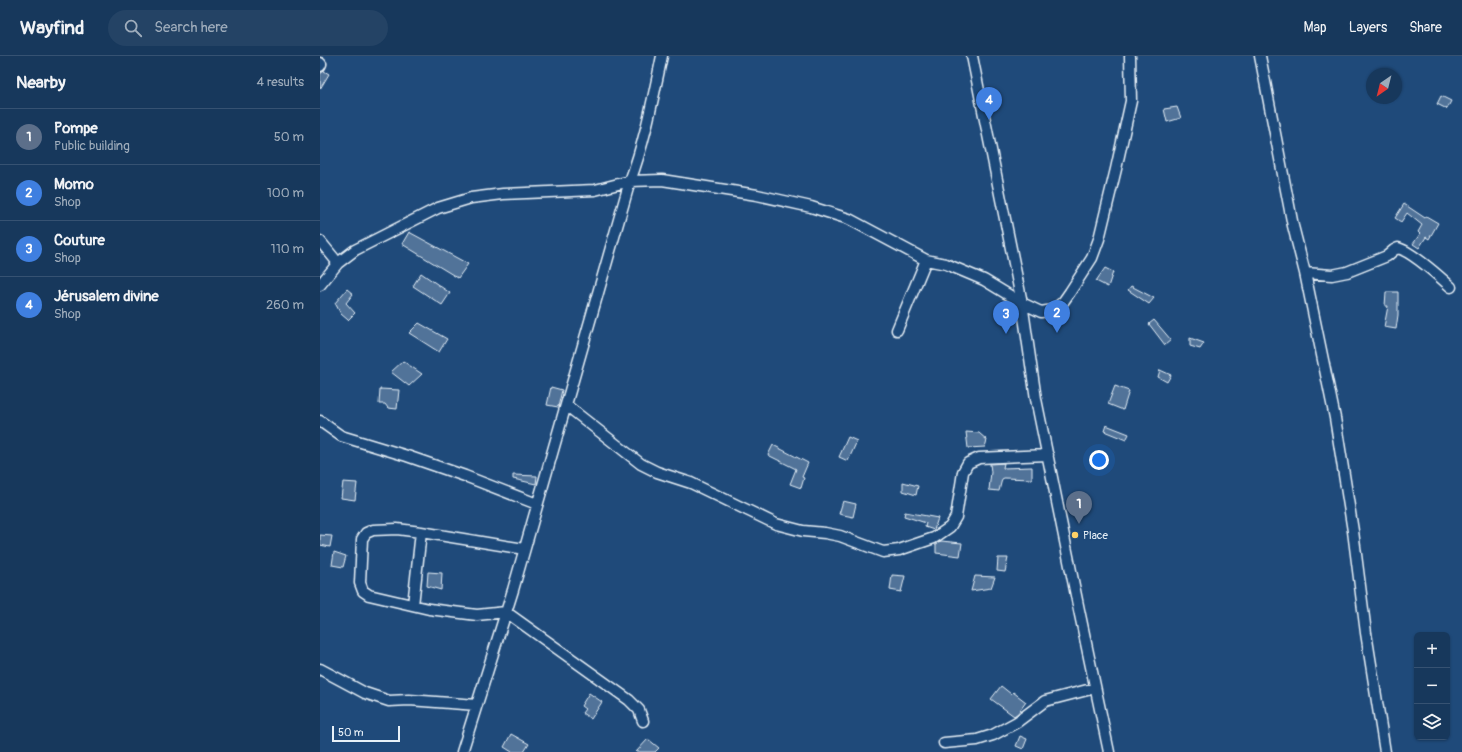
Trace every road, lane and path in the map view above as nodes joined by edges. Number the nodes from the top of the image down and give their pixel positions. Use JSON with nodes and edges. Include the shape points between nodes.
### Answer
{"nodes":[{"id":1,"x":662,"y":56,"type":"edge"},
{"id":2,"x":972,"y":56,"type":"edge"},
{"id":3,"x":1130,"y":56,"type":"edge"},
{"id":4,"x":1260,"y":56,"type":"edge"},
{"id":5,"x":630,"y":181,"type":"junction"},
{"id":6,"x":320,"y":241,"type":"edge"},
{"id":7,"x":926,"y":260,"type":"junction"},
{"id":8,"x":338,"y":263,"type":"junction"},
{"id":9,"x":1305,"y":273,"type":"junction"},
{"id":10,"x":320,"y":285,"type":"edge"},
{"id":11,"x":1451,"y":288,"type":"dead end"},
{"id":12,"x":1022,"y":303,"type":"junction"},
{"id":13,"x":897,"y":330,"type":"dead end"},
{"id":14,"x":566,"y":405,"type":"junction"},
{"id":15,"x":320,"y":421,"type":"edge"},
{"id":16,"x":1048,"y":455,"type":"junction"},
{"id":17,"x":537,"y":504,"type":"junction"},
{"id":18,"x":421,"y":532,"type":"junction"},
{"id":19,"x":524,"y":549,"type":"junction"},
{"id":20,"x":413,"y":605,"type":"junction"},
{"id":21,"x":506,"y":612,"type":"junction"},
{"id":22,"x":320,"y":669,"type":"edge"},
{"id":23,"x":1095,"y":688,"type":"junction"},
{"id":24,"x":477,"y":705,"type":"junction"},
{"id":25,"x":643,"y":721,"type":"dead end"},
{"id":26,"x":944,"y":743,"type":"dead end"},
{"id":27,"x":462,"y":752,"type":"edge"},
{"id":28,"x":1109,"y":752,"type":"edge"},
{"id":29,"x":1385,"y":752,"type":"edge"}],
"edges":[{"from":1,"to":5,"type":"street"},
{"from":2,"to":12,"type":"street"},
{"from":3,"to":12,"type":"street","via":[[1131,101],[1099,239],[1092,258],[1063,302],[1053,310],[1041,312]]},
{"from":4,"to":9,"type":"street","via":[[1293,226]]},
{"from":5,"to":7,"type":"street","via":[[662,180],[757,195],[811,208],[849,219]]},
{"from":5,"to":8,"type":"street","via":[[595,190],[471,198],[438,208],[398,227],[355,250]]},
{"from":5,"to":14,"type":"street"},
{"from":6,"to":8,"type":"street"},
{"from":7,"to":12,"type":"street","via":[[946,264],[984,280]]},
{"from":7,"to":13,"type":"street"},
{"from":8,"to":10,"type":"street"},
{"from":9,"to":11,"type":"street","via":[[1332,275],[1347,272],[1388,256],[1398,248],[1409,253]]},
{"from":9,"to":29,"type":"street","via":[[1342,456]]},
{"from":12,"to":16,"type":"street","via":[[1036,399]]},
{"from":14,"to":16,"type":"street","via":[[642,464],[657,472],[691,483],[776,524],[840,536],[883,552],[899,550],[934,538],[950,527],[956,517],[963,472],[968,463],[979,458]]},
{"from":14,"to":17,"type":"street"},
{"from":15,"to":17,"type":"street","via":[[340,436],[465,476]]},
{"from":16,"to":23,"type":"street"},
{"from":17,"to":19,"type":"street"},
{"from":18,"to":19,"type":"street"},
{"from":18,"to":20,"type":"street"},
{"from":18,"to":20,"type":"street","via":[[373,530],[366,533],[362,539],[360,583],[363,591],[369,595]]},
{"from":19,"to":21,"type":"street"},
{"from":20,"to":21,"type":"street","via":[[429,610],[477,615]]},
{"from":21,"to":24,"type":"street"},
{"from":21,"to":25,"type":"street","via":[[629,700],[639,710]]},
{"from":22,"to":24,"type":"street","via":[[389,701]]},
{"from":23,"to":26,"type":"street","via":[[1045,701],[1017,722],[993,735],[977,740]]},
{"from":23,"to":28,"type":"street"},
{"from":24,"to":27,"type":"street"}]}
